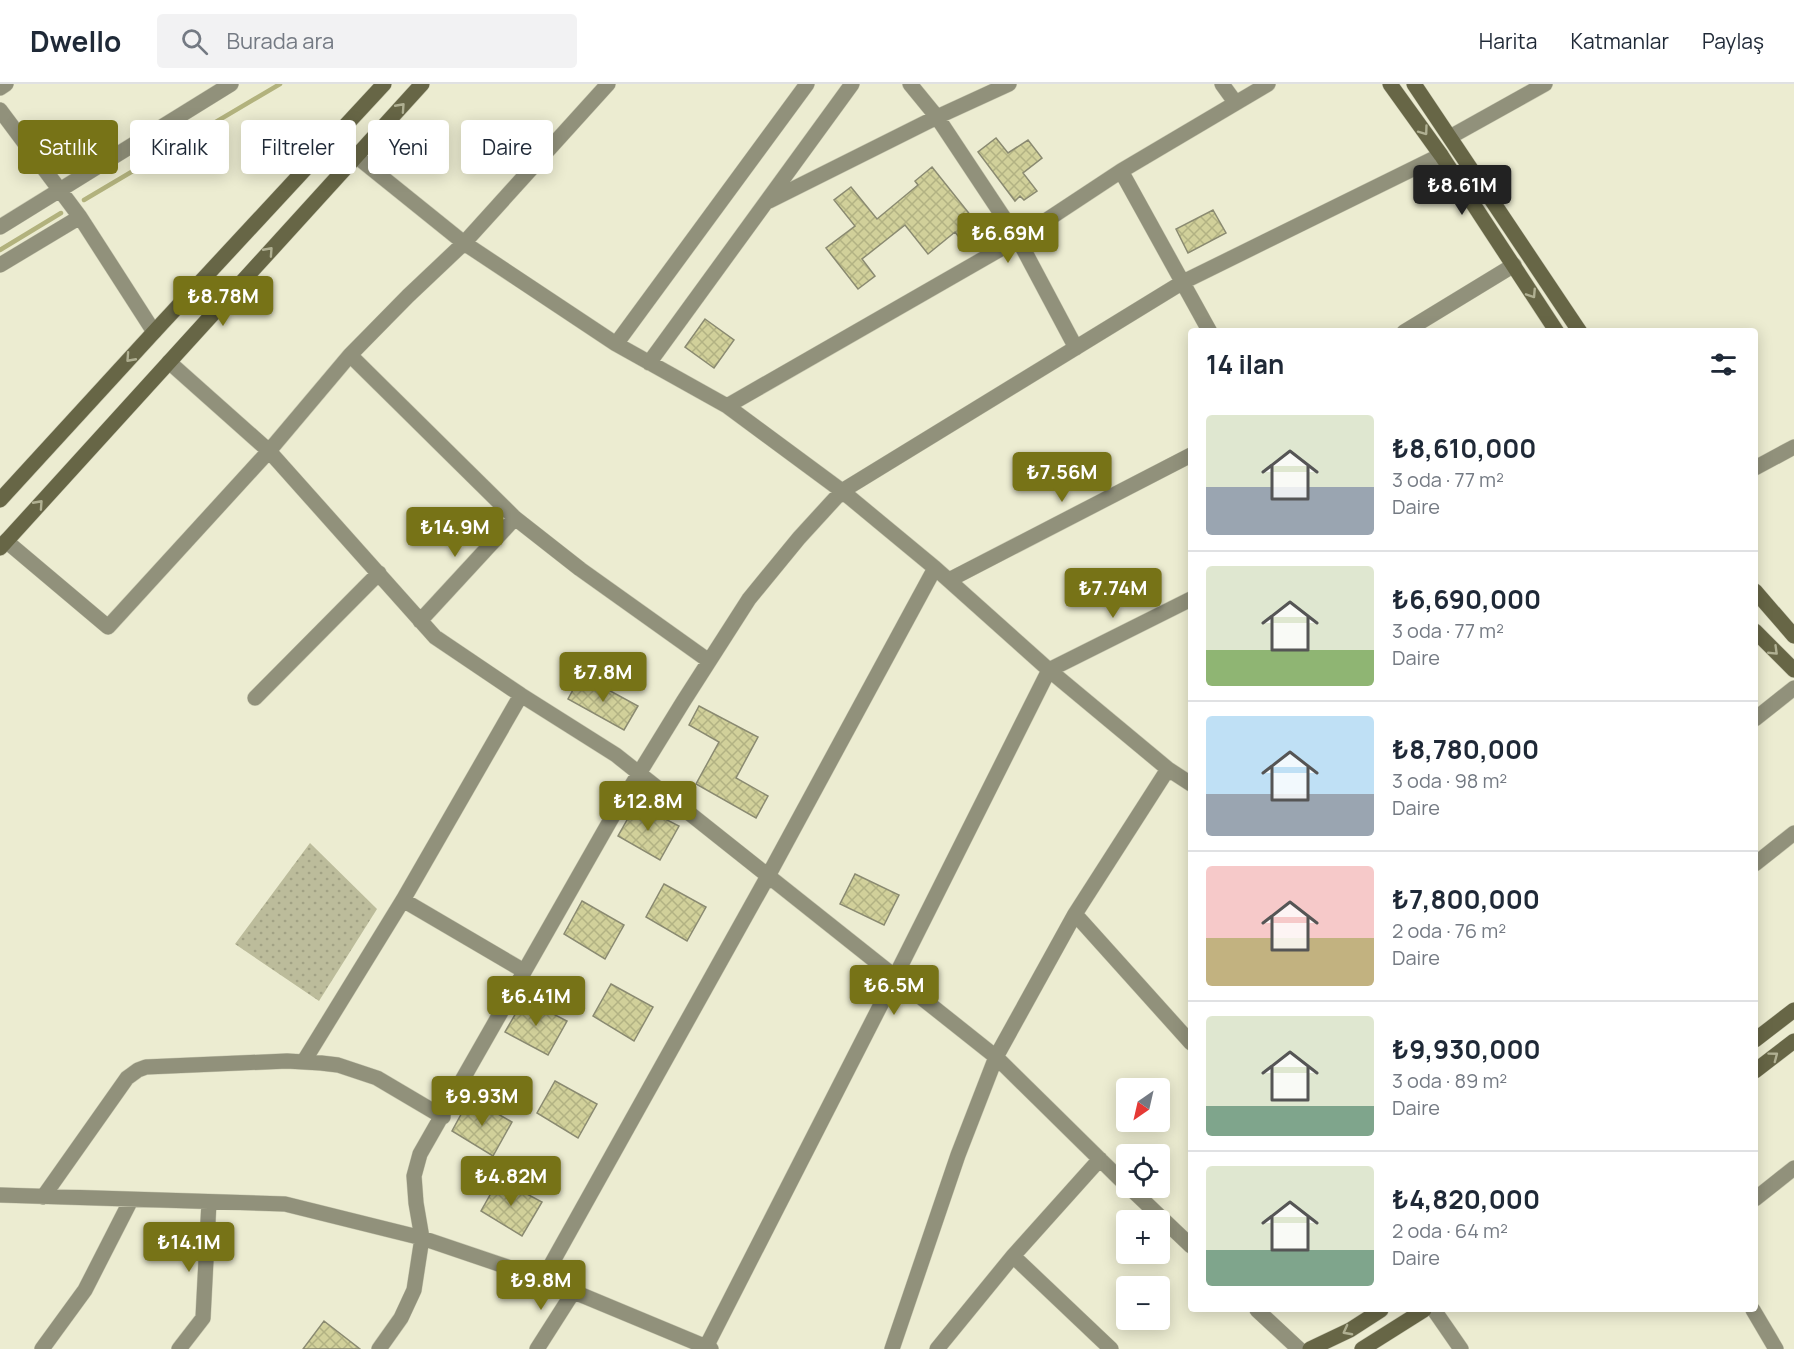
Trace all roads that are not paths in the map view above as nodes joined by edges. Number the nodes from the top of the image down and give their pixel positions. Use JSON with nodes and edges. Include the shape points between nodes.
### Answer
{"nodes":[{"id":1,"x":6,"y":84,"type":"edge"},
{"id":2,"x":231,"y":84,"type":"edge"},
{"id":3,"x":384,"y":84,"type":"edge"},
{"id":4,"x":422,"y":84,"type":"edge"},
{"id":5,"x":608,"y":84,"type":"edge"},
{"id":6,"x":807,"y":84,"type":"edge"},
{"id":7,"x":852,"y":84,"type":"edge"},
{"id":8,"x":910,"y":84,"type":"edge"},
{"id":9,"x":1009,"y":84,"type":"edge"},
{"id":10,"x":1222,"y":84,"type":"edge"},
{"id":11,"x":1268,"y":84,"type":"edge"},
{"id":12,"x":1390,"y":84,"type":"edge"},
{"id":13,"x":1414,"y":84,"type":"edge"},
{"id":14,"x":1545,"y":84,"type":"edge"},
{"id":15,"x":0,"y":88,"type":"edge"},
{"id":16,"x":1235,"y":102,"type":"junction"},
{"id":17,"x":0,"y":110,"type":"edge"},
{"id":18,"x":937,"y":117,"type":"junction"},
{"id":19,"x":351,"y":120,"type":"edge"},
{"id":20,"x":1450,"y":136,"type":"junction"},
{"id":21,"x":1441,"y":155,"type":"junction"},
{"id":22,"x":356,"y":156,"type":"joint"},
{"id":23,"x":1121,"y":171,"type":"junction"},
{"id":24,"x":301,"y":174,"type":"edge"},
{"id":25,"x":340,"y":174,"type":"edge"},
{"id":26,"x":59,"y":189,"type":"junction"},
{"id":27,"x":766,"y":202,"type":"junction"},
{"id":28,"x":80,"y":217,"type":"junction"},
{"id":29,"x":0,"y":226,"type":"edge"},
{"id":30,"x":1018,"y":239,"type":"junction"},
{"id":31,"x":464,"y":243,"type":"junction"},
{"id":32,"x":0,"y":265,"type":"edge"},
{"id":33,"x":1514,"y":265,"type":"junction"},
{"id":34,"x":1183,"y":282,"type":"junction"},
{"id":35,"x":1208,"y":328,"type":"edge"},
{"id":36,"x":1411,"y":328,"type":"edge"},
{"id":37,"x":1554,"y":328,"type":"edge"},
{"id":38,"x":1577,"y":328,"type":"edge"},
{"id":39,"x":154,"y":332,"type":"junction"},
{"id":40,"x":616,"y":344,"type":"junction"},
{"id":41,"x":1076,"y":348,"type":"junction"},
{"id":42,"x":350,"y":355,"type":"junction"},
{"id":43,"x":169,"y":362,"type":"junction"},
{"id":44,"x":649,"y":363,"type":"junction"},
{"id":45,"x":727,"y":406,"type":"junction"},
{"id":46,"x":1794,"y":447,"type":"edge"},
{"id":47,"x":269,"y":451,"type":"junction"},
{"id":48,"x":1188,"y":457,"type":"edge"},
{"id":49,"x":1758,"y":466,"type":"edge"},
{"id":50,"x":842,"y":491,"type":"junction"},
{"id":51,"x":0,"y":500,"type":"edge"},
{"id":52,"x":514,"y":518,"type":"junction"},
{"id":53,"x":3,"y":544,"type":"edge"},
{"id":54,"x":935,"y":568,"type":"junction"},
{"id":55,"x":379,"y":573,"type":"junction"},
{"id":56,"x":949,"y":580,"type":"junction"},
{"id":57,"x":1758,"y":594,"type":"edge"},
{"id":58,"x":1188,"y":600,"type":"edge"},
{"id":59,"x":420,"y":621,"type":"junction"},
{"id":60,"x":1758,"y":634,"type":"edge"},
{"id":61,"x":1794,"y":636,"type":"edge"},
{"id":62,"x":709,"y":661,"type":"junction"},
{"id":63,"x":1049,"y":670,"type":"junction"},
{"id":64,"x":1794,"y":670,"type":"edge"},
{"id":65,"x":1794,"y":688,"type":"edge"},
{"id":66,"x":521,"y":695,"type":"junction"},
{"id":67,"x":255,"y":698,"type":"dead end"},
{"id":68,"x":1758,"y":717,"type":"edge"},
{"id":69,"x":1168,"y":769,"type":"junction"},
{"id":70,"x":639,"y":773,"type":"junction"},
{"id":71,"x":1188,"y":780,"type":"edge"},
{"id":72,"x":1794,"y":833,"type":"edge"},
{"id":73,"x":1758,"y":862,"type":"edge"},
{"id":74,"x":768,"y":876,"type":"junction"},
{"id":75,"x":404,"y":900,"type":"junction"},
{"id":76,"x":1075,"y":914,"type":"junction"},
{"id":77,"x":524,"y":972,"type":"junction"},
{"id":78,"x":896,"y":977,"type":"junction"},
{"id":79,"x":1794,"y":1010,"type":"edge"},
{"id":80,"x":1758,"y":1038,"type":"edge"},
{"id":81,"x":1188,"y":1040,"type":"edge"},
{"id":82,"x":1794,"y":1041,"type":"edge"},
{"id":83,"x":996,"y":1057,"type":"junction"},
{"id":84,"x":304,"y":1061,"type":"junction"},
{"id":85,"x":1758,"y":1069,"type":"edge"},
{"id":86,"x":443,"y":1117,"type":"junction"},
{"id":87,"x":1100,"y":1159,"type":"junction"},
{"id":88,"x":1794,"y":1168,"type":"edge"},
{"id":89,"x":1116,"y":1175,"type":"edge"},
{"id":90,"x":0,"y":1196,"type":"edge"},
{"id":91,"x":1758,"y":1196,"type":"edge"},
{"id":92,"x":43,"y":1197,"type":"junction"},
{"id":93,"x":1141,"y":1198,"type":"edge"},
{"id":94,"x":131,"y":1200,"type":"junction"},
{"id":95,"x":209,"y":1202,"type":"junction"},
{"id":96,"x":422,"y":1238,"type":"junction"},
{"id":97,"x":1188,"y":1243,"type":"edge"},
{"id":98,"x":1013,"y":1256,"type":"junction"},
{"id":99,"x":543,"y":1279,"type":"junction"},
{"id":100,"x":574,"y":1291,"type":"junction"},
{"id":101,"x":1259,"y":1312,"type":"edge"},
{"id":102,"x":1377,"y":1312,"type":"edge"},
{"id":103,"x":1421,"y":1312,"type":"edge"},
{"id":104,"x":1435,"y":1312,"type":"edge"},
{"id":105,"x":1754,"y":1312,"type":"edge"},
{"id":106,"x":707,"y":1348,"type":"edge"},
{"id":107,"x":42,"y":1349,"type":"edge"},
{"id":108,"x":178,"y":1349,"type":"edge"},
{"id":109,"x":379,"y":1349,"type":"edge"},
{"id":110,"x":537,"y":1349,"type":"edge"},
{"id":111,"x":892,"y":1349,"type":"edge"},
{"id":112,"x":937,"y":1349,"type":"edge"},
{"id":113,"x":1111,"y":1349,"type":"edge"},
{"id":114,"x":1299,"y":1349,"type":"edge"},
{"id":115,"x":1310,"y":1349,"type":"edge"},
{"id":116,"x":1362,"y":1349,"type":"edge"},
{"id":117,"x":1461,"y":1349,"type":"edge"},
{"id":118,"x":1776,"y":1349,"type":"edge"}],
"edges":[{"from":1,"to":15,"type":"street"},
{"from":2,"to":26,"type":"street"},
{"from":3,"to":19,"type":"main road"},
{"from":22,"to":4,"type":"main road","one_way":true},
{"from":5,"to":31,"type":"street"},
{"from":6,"to":40,"type":"street"},
{"from":7,"to":27,"type":"street"},
{"from":8,"to":18,"type":"street"},
{"from":9,"to":18,"type":"street"},
{"from":10,"to":16,"type":"street"},
{"from":11,"to":16,"type":"street"},
{"from":12,"to":21,"type":"main road","one_way":true},
{"from":13,"to":20,"type":"main road"},
{"from":14,"to":20,"type":"street"},
{"from":16,"to":23,"type":"street"},
{"from":17,"to":26,"type":"street"},
{"from":18,"to":27,"type":"street"},
{"from":18,"to":30,"type":"street"},
{"from":20,"to":38,"type":"main road"},
{"from":21,"to":33,"type":"main road"},
{"from":21,"to":34,"type":"street"},
{"from":22,"to":31,"type":"street"},
{"from":23,"to":30,"type":"street"},
{"from":23,"to":34,"type":"street"},
{"from":24,"to":39,"type":"main road"},
{"from":43,"to":25,"type":"main road","one_way":true},
{"from":26,"to":28,"type":"street"},
{"from":26,"to":29,"type":"street"},
{"from":27,"to":44,"type":"street"},
{"from":28,"to":32,"type":"street"},
{"from":28,"to":39,"type":"street"},
{"from":30,"to":41,"type":"street"},
{"from":30,"to":45,"type":"street"},
{"from":31,"to":40,"type":"street"},
{"from":31,"to":42,"type":"street"},
{"from":33,"to":36,"type":"street"},
{"from":33,"to":37,"type":"main road","one_way":true},
{"from":34,"to":35,"type":"street"},
{"from":34,"to":41,"type":"street"},
{"from":39,"to":51,"type":"main road","one_way":true},
{"from":40,"to":44,"type":"street"},
{"from":41,"to":50,"type":"street"},
{"from":42,"to":47,"type":"street"},
{"from":42,"to":52,"type":"street"},
{"from":43,"to":47,"type":"street"},
{"from":53,"to":43,"type":"main road","one_way":true},
{"from":44,"to":45,"type":"street"},
{"from":45,"to":50,"type":"street"},
{"from":46,"to":49,"type":"street"},
{"from":47,"to":53,"type":"street","via":[[108,627]]},
{"from":47,"to":55,"type":"street"},
{"from":48,"to":56,"type":"street"},
{"from":50,"to":54,"type":"street"},
{"from":50,"to":62,"type":"street","via":[[749,599]]},
{"from":52,"to":59,"type":"street"},
{"from":52,"to":62,"type":"street"},
{"from":54,"to":56,"type":"street"},
{"from":54,"to":74,"type":"street"},
{"from":55,"to":59,"type":"street"},
{"from":55,"to":67,"type":"street"},
{"from":56,"to":63,"type":"street"},
{"from":57,"to":61,"type":"main road"},
{"from":58,"to":63,"type":"street"},
{"from":59,"to":66,"type":"street","via":[[435,637]]},
{"from":60,"to":64,"type":"main road","one_way":true},
{"from":62,"to":70,"type":"street"},
{"from":63,"to":69,"type":"street"},
{"from":63,"to":78,"type":"street"},
{"from":65,"to":68,"type":"street"},
{"from":66,"to":70,"type":"street"},
{"from":66,"to":75,"type":"street"},
{"from":69,"to":71,"type":"street"},
{"from":69,"to":76,"type":"street"},
{"from":70,"to":74,"type":"street"},
{"from":70,"to":77,"type":"street"},
{"from":72,"to":73,"type":"street"},
{"from":74,"to":78,"type":"street"},
{"from":74,"to":99,"type":"street"},
{"from":75,"to":77,"type":"street"},
{"from":75,"to":84,"type":"street"},
{"from":76,"to":81,"type":"street"},
{"from":76,"to":83,"type":"street"},
{"from":77,"to":86,"type":"street"},
{"from":78,"to":83,"type":"street"},
{"from":78,"to":106,"type":"street"},
{"from":79,"to":80,"type":"main road"},
{"from":85,"to":82,"type":"main road","one_way":true},
{"from":83,"to":87,"type":"street"},
{"from":83,"to":111,"type":"street"},
{"from":84,"to":86,"type":"street","via":[[338,1065],[377,1078]]},
{"from":84,"to":92,"type":"street","via":[[153,1066],[138,1070],[122,1084]]},
{"from":86,"to":96,"type":"street","via":[[420,1154],[414,1176]]},
{"from":87,"to":89,"type":"street"},
{"from":87,"to":98,"type":"street"},
{"from":88,"to":91,"type":"street"},
{"from":90,"to":92,"type":"street"},
{"from":92,"to":94,"type":"street"},
{"from":93,"to":97,"type":"street"},
{"from":94,"to":95,"type":"street"},
{"from":94,"to":107,"type":"street","via":[[85,1290]]},
{"from":95,"to":96,"type":"street","via":[[285,1204]]},
{"from":95,"to":108,"type":"street","via":[[203,1318]]},
{"from":96,"to":99,"type":"street"},
{"from":96,"to":109,"type":"street","via":[[414,1290],[401,1318]]},
{"from":98,"to":112,"type":"street"},
{"from":98,"to":113,"type":"street"},
{"from":99,"to":100,"type":"street"},
{"from":100,"to":106,"type":"street"},
{"from":100,"to":110,"type":"street"},
{"from":101,"to":114,"type":"street"},
{"from":102,"to":115,"type":"main road","one_way":true},
{"from":103,"to":116,"type":"main road"},
{"from":104,"to":117,"type":"street"},
{"from":105,"to":118,"type":"street"}]}
